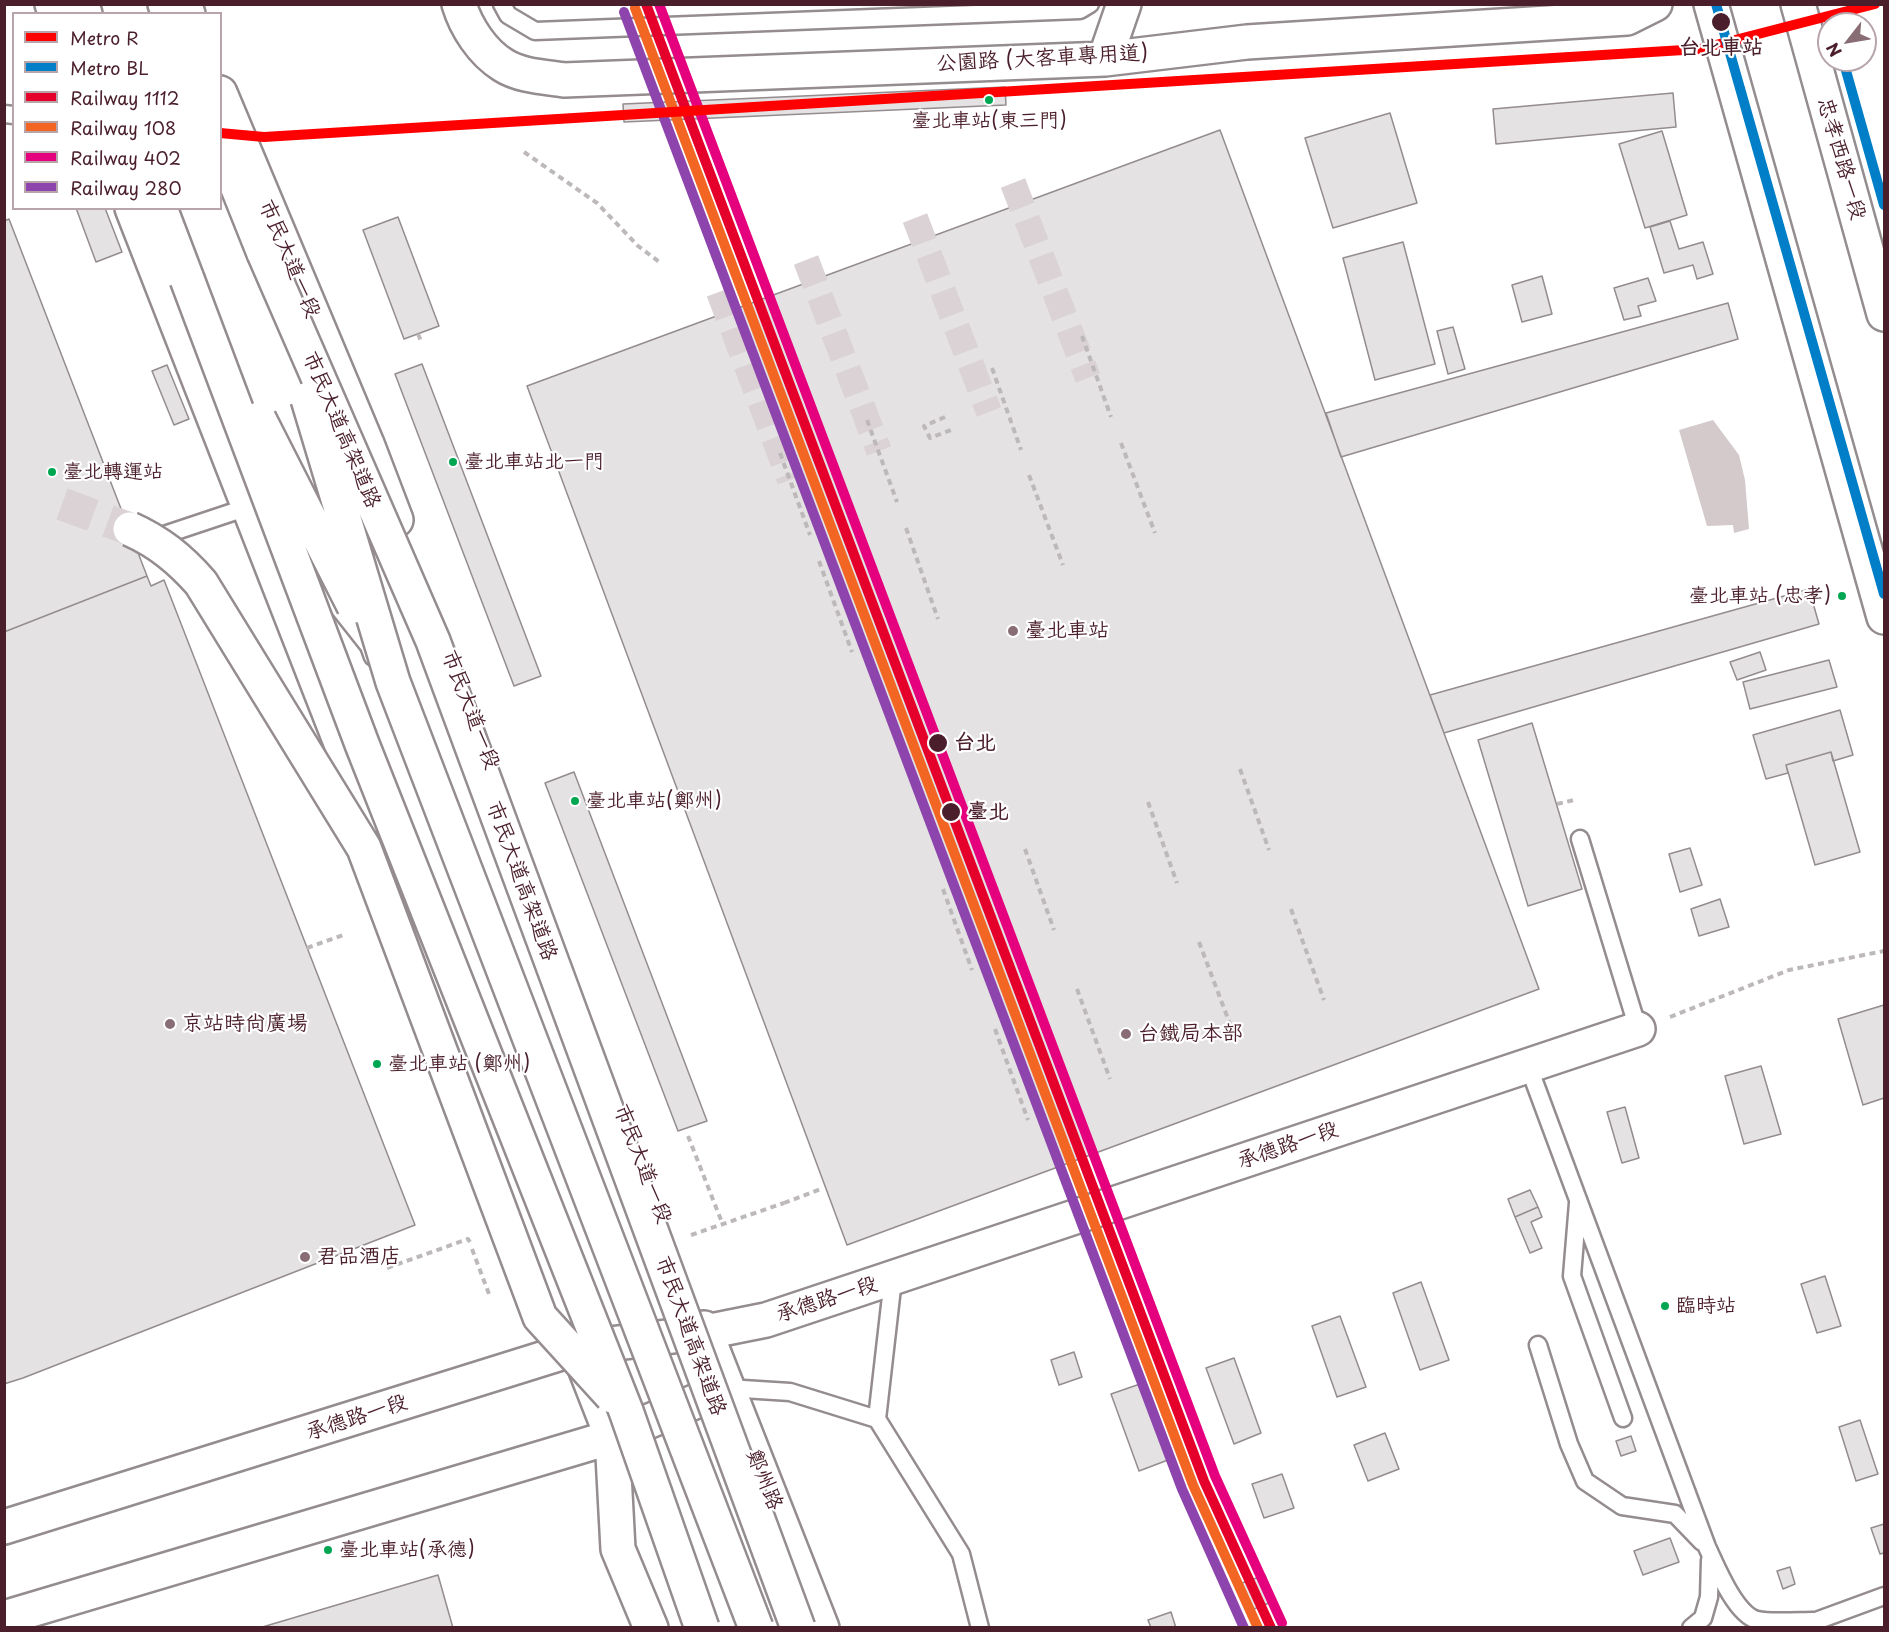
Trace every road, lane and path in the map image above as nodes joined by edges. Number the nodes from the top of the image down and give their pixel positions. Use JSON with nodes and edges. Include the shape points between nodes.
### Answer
{"nodes":[{"id":1,"x":459,"y":4,"type":"edge"},
{"id":2,"x":502,"y":4,"type":"edge"},
{"id":3,"x":1090,"y":4,"type":"edge"},
{"id":4,"x":1124,"y":4,"type":"edge"},
{"id":5,"x":1655,"y":4,"type":"edge"},
{"id":6,"x":1711,"y":4,"type":"edge"},
{"id":7,"x":1798,"y":4,"type":"edge"},
{"id":8,"x":1105,"y":59,"type":"junction"},
{"id":9,"x":222,"y":105,"type":"edge"},
{"id":10,"x":227,"y":136,"type":"edge"},
{"id":11,"x":524,"y":152,"type":"dead end"},
{"id":12,"x":133,"y":210,"type":"edge"},
{"id":13,"x":161,"y":210,"type":"edge"},
{"id":14,"x":264,"y":253,"type":"junction"},
{"id":15,"x":662,"y":264,"type":"dead end"},
{"id":16,"x":187,"y":279,"type":"junction"},
{"id":17,"x":1884,"y":314,"type":"edge"},
{"id":18,"x":418,"y":334,"type":"dead end"},
{"id":19,"x":1082,"y":336,"type":"dead end"},
{"id":20,"x":421,"y":341,"type":"dead end"},
{"id":21,"x":992,"y":368,"type":"dead end"},
{"id":22,"x":945,"y":417,"type":"dead end"},
{"id":23,"x":1111,"y":417,"type":"dead end"},
{"id":24,"x":867,"y":420,"type":"dead end"},
{"id":25,"x":951,"y":430,"type":"dead end"},
{"id":26,"x":363,"y":436,"type":"junction"},
{"id":27,"x":1121,"y":443,"type":"dead end"},
{"id":28,"x":1021,"y":450,"type":"dead end"},
{"id":29,"x":780,"y":453,"type":"dead end"},
{"id":30,"x":1029,"y":475,"type":"dead end"},
{"id":31,"x":237,"y":476,"type":"junction"},
{"id":32,"x":897,"y":502,"type":"dead end"},
{"id":33,"x":248,"y":507,"type":"junction"},
{"id":34,"x":906,"y":528,"type":"dead end"},
{"id":35,"x":1155,"y":533,"type":"dead end"},
{"id":36,"x":137,"y":535,"type":"joint"},
{"id":37,"x":810,"y":535,"type":"dead end"},
{"id":38,"x":819,"y":561,"type":"dead end"},
{"id":39,"x":1063,"y":565,"type":"dead end"},
{"id":40,"x":1884,"y":617,"type":"edge"},
{"id":41,"x":938,"y":619,"type":"dead end"},
{"id":42,"x":369,"y":646,"type":"junction"},
{"id":43,"x":852,"y":652,"type":"dead end"},
{"id":44,"x":393,"y":682,"type":"junction"},
{"id":45,"x":418,"y":769,"type":"dead end"},
{"id":46,"x":1240,"y":769,"type":"dead end"},
{"id":47,"x":1574,"y":800,"type":"dead end"},
{"id":48,"x":1148,"y":802,"type":"dead end"},
{"id":49,"x":1557,"y":804,"type":"dead end"},
{"id":50,"x":1580,"y":838,"type":"dead end"},
{"id":51,"x":1025,"y":849,"type":"dead end"},
{"id":52,"x":1269,"y":850,"type":"dead end"},
{"id":53,"x":1177,"y":884,"type":"dead end"},
{"id":54,"x":943,"y":889,"type":"dead end"},
{"id":55,"x":1291,"y":909,"type":"dead end"},
{"id":56,"x":1054,"y":930,"type":"dead end"},
{"id":57,"x":346,"y":934,"type":"dead end"},
{"id":58,"x":1199,"y":942,"type":"dead end"},
{"id":59,"x":307,"y":948,"type":"dead end"},
{"id":60,"x":1884,"y":951,"type":"edge"},
{"id":61,"x":972,"y":970,"type":"dead end"},
{"id":62,"x":1077,"y":989,"type":"dead end"},
{"id":63,"x":1324,"y":1000,"type":"dead end"},
{"id":64,"x":995,"y":1029,"type":"dead end"},
{"id":65,"x":1638,"y":1029,"type":"junction"},
{"id":66,"x":1233,"y":1032,"type":"dead end"},
{"id":67,"x":1528,"y":1065,"type":"junction"},
{"id":68,"x":1110,"y":1079,"type":"dead end"},
{"id":69,"x":1028,"y":1120,"type":"dead end"},
{"id":70,"x":688,"y":1136,"type":"dead end"},
{"id":71,"x":821,"y":1189,"type":"dead end"},
{"id":72,"x":1578,"y":1196,"type":"junction"},
{"id":73,"x":784,"y":1203,"type":"dead end"},
{"id":74,"x":723,"y":1225,"type":"dead end"},
{"id":75,"x":387,"y":1268,"type":"dead end"},
{"id":76,"x":893,"y":1279,"type":"junction"},
{"id":77,"x":489,"y":1294,"type":"dead end"},
{"id":78,"x":706,"y":1332,"type":"junction"},
{"id":79,"x":1538,"y":1345,"type":"dead end"},
{"id":80,"x":577,"y":1348,"type":"junction"},
{"id":81,"x":727,"y":1388,"type":"junction"},
{"id":82,"x":1623,"y":1418,"type":"dead end"},
{"id":83,"x":877,"y":1419,"type":"junction"},
{"id":84,"x":619,"y":1424,"type":"junction"},
{"id":85,"x":4,"y":1527,"type":"edge"},
{"id":86,"x":1707,"y":1547,"type":"junction"},
{"id":87,"x":1884,"y":1596,"type":"edge"},
{"id":88,"x":4,"y":1618,"type":"edge"},
{"id":89,"x":1806,"y":1624,"type":"edge"},
{"id":90,"x":651,"y":1628,"type":"edge"},
{"id":91,"x":702,"y":1628,"type":"edge"},
{"id":92,"x":756,"y":1628,"type":"edge"},
{"id":93,"x":798,"y":1628,"type":"edge"},
{"id":94,"x":822,"y":1628,"type":"edge"},
{"id":95,"x":980,"y":1628,"type":"edge"},
{"id":96,"x":1691,"y":1628,"type":"edge"}],
"edges":[{"from":1,"to":8,"type":"main road","name":"公園路 (大客車專用道)","via":[[479,44],[504,66],[532,76],[564,80]]},
{"from":2,"to":3,"type":"lane","via":[[508,15],[535,31],[1080,10]]},
{"from":4,"to":8,"type":"main road"},
{"from":5,"to":8,"type":"main road","name":"公園路 (大客車專用道)","via":[[1627,18],[1247,42]]},
{"from":6,"to":40,"type":"main road"},
{"from":7,"to":17,"type":"main road","name":"忠孝西路一段"},
{"from":9,"to":10,"type":"main road","name":"市民大道一段"},
{"from":10,"to":14,"type":"main road","name":"市民大道高架道路"},
{"from":10,"to":26,"type":"main road","name":"市民大道一段"},
{"from":11,"to":15,"type":"path","via":[[597,203],[638,246]]},
{"from":12,"to":31,"type":"main road"},
{"from":13,"to":16,"type":"main road"},
{"from":14,"to":44,"type":"main road","bridge":true},
{"from":14,"to":93,"type":"main road","name":"市民大道高架道路","bridge":true,"via":[[433,641]]},
{"from":16,"to":44,"type":"main road","bridge":true},
{"from":16,"to":84,"type":"main road","bridge":true},
{"from":18,"to":20,"type":"path"},
{"from":19,"to":23,"type":"path"},
{"from":21,"to":28,"type":"path"},
{"from":22,"to":25,"type":"path","via":[[924,426],[930,438]]},
{"from":24,"to":32,"type":"path"},
{"from":26,"to":42,"type":"lane"},
{"from":26,"to":78,"type":"main road","name":"市民大道一段"},
{"from":27,"to":35,"type":"path"},
{"from":29,"to":37,"type":"path"},
{"from":30,"to":39,"type":"path"},
{"from":31,"to":33,"type":"main road"},
{"from":31,"to":42,"type":"lane"},
{"from":33,"to":36,"type":"lane"},
{"from":33,"to":80,"type":"main road"},
{"from":34,"to":41,"type":"path"},
{"from":36,"to":84,"type":"main road","bridge":true,"via":[[172,554],[201,583],[364,848],[540,1317]]},
{"from":38,"to":43,"type":"path"},
{"from":42,"to":45,"type":"lane"},
{"from":44,"to":92,"type":"main road","bridge":true},
{"from":46,"to":52,"type":"path"},
{"from":47,"to":49,"type":"path"},
{"from":48,"to":53,"type":"path"},
{"from":50,"to":65,"type":"lane"},
{"from":51,"to":56,"type":"path"},
{"from":54,"to":61,"type":"path"},
{"from":55,"to":63,"type":"path"},
{"from":57,"to":59,"type":"path"},
{"from":58,"to":66,"type":"path"},
{"from":60,"to":65,"type":"path","via":[[1789,970]]},
{"from":62,"to":68,"type":"path"},
{"from":64,"to":69,"type":"path"},
{"from":65,"to":67,"type":"main road","name":"承德路一段"},
{"from":67,"to":72,"type":"lane"},
{"from":67,"to":76,"type":"main road","name":"承德路一段"},
{"from":70,"to":74,"type":"path"},
{"from":71,"to":73,"type":"path"},
{"from":72,"to":82,"type":"lane","via":[[1572,1276]]},
{"from":72,"to":86,"type":"lane"},
{"from":75,"to":77,"type":"path","via":[[468,1239]]},
{"from":76,"to":78,"type":"main road","name":"承德路一段","via":[[766,1320]]},
{"from":76,"to":83,"type":"lane"},
{"from":78,"to":80,"type":"main road","name":"承德路一段"},
{"from":78,"to":81,"type":"main road","name":"鄭州路"},
{"from":79,"to":86,"type":"lane","via":[[1569,1444],[1585,1481],[1622,1506],[1675,1514]]},
{"from":80,"to":84,"type":"main road"},
{"from":80,"to":85,"type":"main road","name":"承德路一段"},
{"from":81,"to":83,"type":"lane","via":[[790,1392]]},
{"from":81,"to":84,"type":"main road"},
{"from":81,"to":94,"type":"main road","name":"鄭州路"},
{"from":83,"to":95,"type":"lane","via":[[961,1554]]},
{"from":84,"to":88,"type":"main road"},
{"from":84,"to":90,"type":"main road","via":[[618,1549]]},
{"from":84,"to":91,"type":"main road","bridge":true},
{"from":86,"to":89,"type":"lane","via":[[1741,1610],[1756,1620]]},
{"from":86,"to":96,"type":"lane","via":[[1709,1597],[1703,1618]]},
{"from":87,"to":89,"type":"lane"}]}
